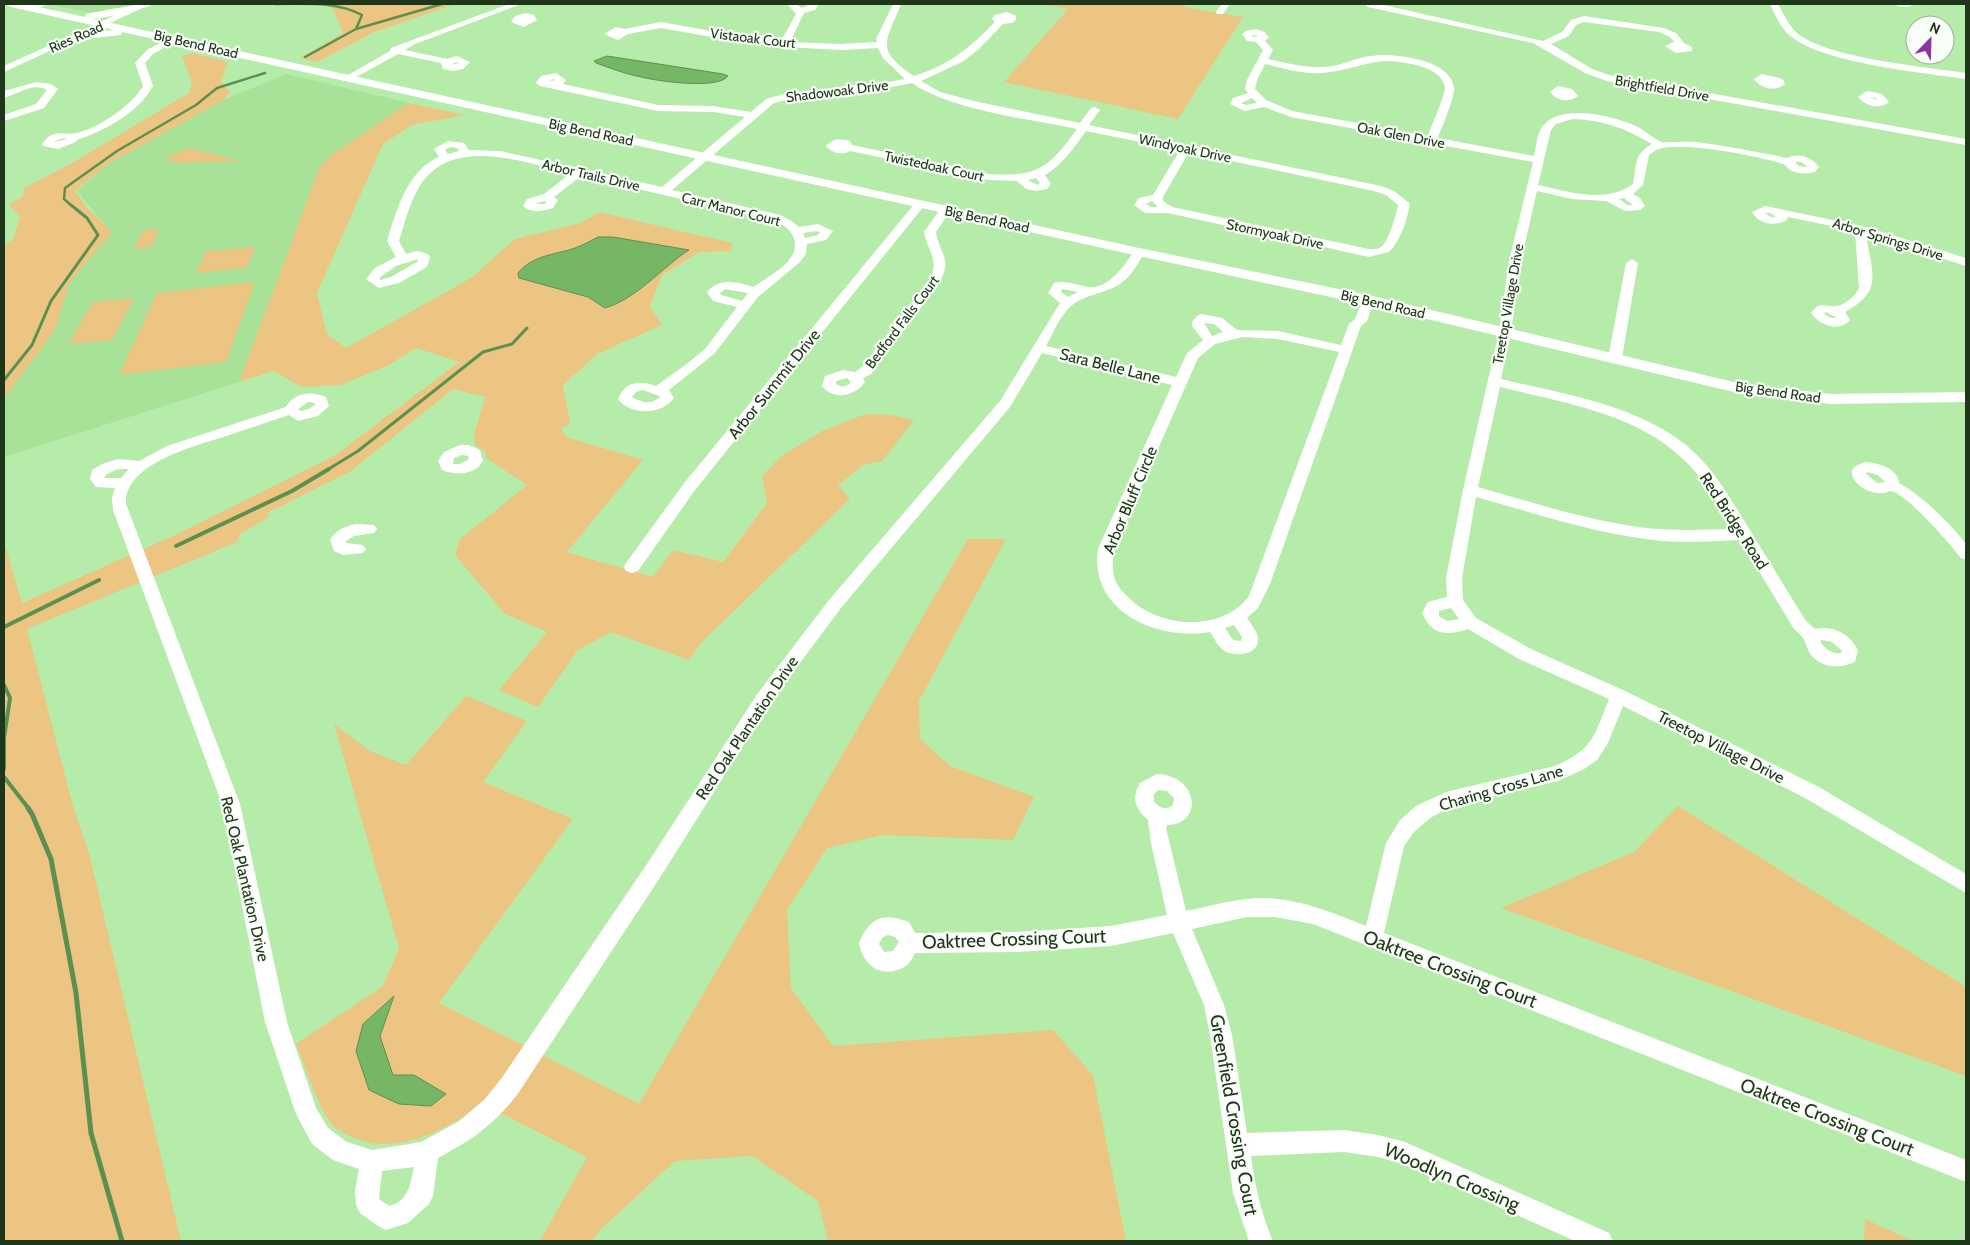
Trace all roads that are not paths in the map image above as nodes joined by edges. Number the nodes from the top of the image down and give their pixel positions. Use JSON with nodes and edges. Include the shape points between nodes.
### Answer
{"nodes":[{"id":1,"x":11,"y":4,"type":"edge"},
{"id":2,"x":147,"y":4,"type":"edge"},
{"id":3,"x":518,"y":4,"type":"edge"},
{"id":4,"x":815,"y":4,"type":"edge"},
{"id":5,"x":897,"y":4,"type":"edge"},
{"id":6,"x":1226,"y":4,"type":"edge"},
{"id":7,"x":1368,"y":4,"type":"edge"},
{"id":8,"x":1774,"y":4,"type":"edge"},
{"id":9,"x":1899,"y":4,"type":"edge"},
{"id":10,"x":1910,"y":4,"type":"edge"},
{"id":11,"x":1384,"y":5,"type":"edge"},
{"id":12,"x":38,"y":6,"type":"edge"},
{"id":13,"x":795,"y":6,"type":"edge"},
{"id":14,"x":503,"y":9,"type":"junction"},
{"id":15,"x":1220,"y":12,"type":"dead end"},
{"id":16,"x":63,"y":15,"type":"junction"},
{"id":17,"x":518,"y":18,"type":"dead end"},
{"id":18,"x":1001,"y":21,"type":"dead end"},
{"id":19,"x":104,"y":24,"type":"junction"},
{"id":20,"x":625,"y":32,"type":"dead end"},
{"id":21,"x":150,"y":34,"type":"junction"},
{"id":22,"x":173,"y":39,"type":"junction"},
{"id":23,"x":1259,"y":40,"type":"dead end"},
{"id":24,"x":60,"y":44,"type":"junction"},
{"id":25,"x":784,"y":44,"type":"junction"},
{"id":26,"x":1544,"y":44,"type":"junction"},
{"id":27,"x":1679,"y":44,"type":"dead end"},
{"id":28,"x":882,"y":45,"type":"junction"},
{"id":29,"x":394,"y":50,"type":"junction"},
{"id":30,"x":1263,"y":61,"type":"junction"},
{"id":31,"x":448,"y":62,"type":"dead end"},
{"id":32,"x":4,"y":70,"type":"edge"},
{"id":33,"x":1966,"y":76,"type":"edge"},
{"id":34,"x":348,"y":78,"type":"junction"},
{"id":35,"x":912,"y":80,"type":"junction"},
{"id":36,"x":554,"y":85,"type":"dead end"},
{"id":37,"x":1770,"y":86,"type":"dead end"},
{"id":38,"x":4,"y":95,"type":"edge"},
{"id":39,"x":1253,"y":95,"type":"junction"},
{"id":40,"x":1567,"y":98,"type":"dead end"},
{"id":41,"x":1873,"y":103,"type":"dead end"},
{"id":42,"x":1266,"y":104,"type":"junction"},
{"id":43,"x":1770,"y":107,"type":"junction"},
{"id":44,"x":1095,"y":110,"type":"dead end"},
{"id":45,"x":752,"y":116,"type":"junction"},
{"id":46,"x":1579,"y":116,"type":"junction"},
{"id":47,"x":4,"y":118,"type":"edge"},
{"id":48,"x":1876,"y":125,"type":"junction"},
{"id":49,"x":1082,"y":127,"type":"junction"},
{"id":50,"x":72,"y":138,"type":"dead end"},
{"id":51,"x":1431,"y":142,"type":"junction"},
{"id":52,"x":1966,"y":142,"type":"edge"},
{"id":53,"x":1659,"y":144,"type":"junction"},
{"id":54,"x":848,"y":147,"type":"dead end"},
{"id":55,"x":1186,"y":149,"type":"junction"},
{"id":56,"x":704,"y":157,"type":"junction"},
{"id":57,"x":1538,"y":160,"type":"junction"},
{"id":58,"x":1788,"y":162,"type":"dead end"},
{"id":59,"x":579,"y":172,"type":"junction"},
{"id":60,"x":1532,"y":187,"type":"junction"},
{"id":61,"x":664,"y":192,"type":"junction"},
{"id":62,"x":1626,"y":194,"type":"junction"},
{"id":63,"x":547,"y":197,"type":"dead end"},
{"id":64,"x":1157,"y":198,"type":"junction"},
{"id":65,"x":1609,"y":198,"type":"junction"},
{"id":66,"x":920,"y":204,"type":"junction"},
{"id":67,"x":945,"y":210,"type":"junction"},
{"id":68,"x":1168,"y":210,"type":"junction"},
{"id":69,"x":1780,"y":213,"type":"dead end"},
{"id":70,"x":1862,"y":228,"type":"junction"},
{"id":71,"x":1139,"y":252,"type":"junction"},
{"id":72,"x":1383,"y":252,"type":"joint"},
{"id":73,"x":402,"y":258,"type":"dead end"},
{"id":74,"x":1966,"y":262,"type":"edge"},
{"id":75,"x":1632,"y":264,"type":"dead end"},
{"id":76,"x":756,"y":292,"type":"junction"},
{"id":77,"x":1362,"y":299,"type":"junction"},
{"id":78,"x":744,"y":305,"type":"junction"},
{"id":79,"x":1837,"y":311,"type":"dead end"},
{"id":80,"x":1505,"y":332,"type":"junction"},
{"id":81,"x":1234,"y":334,"type":"junction"},
{"id":82,"x":1210,"y":341,"type":"junction"},
{"id":83,"x":1038,"y":348,"type":"junction"},
{"id":84,"x":1346,"y":350,"type":"junction"},
{"id":85,"x":1614,"y":358,"type":"junction"},
{"id":86,"x":856,"y":377,"type":"dead end"},
{"id":87,"x":1494,"y":381,"type":"junction"},
{"id":88,"x":1181,"y":383,"type":"junction"},
{"id":89,"x":659,"y":390,"type":"dead end"},
{"id":90,"x":1966,"y":397,"type":"edge"},
{"id":91,"x":291,"y":410,"type":"dead end"},
{"id":92,"x":141,"y":467,"type":"junction"},
{"id":93,"x":124,"y":483,"type":"junction"},
{"id":94,"x":1892,"y":485,"type":"dead end"},
{"id":95,"x":1470,"y":490,"type":"junction"},
{"id":96,"x":369,"y":530,"type":"dead end"},
{"id":97,"x":1743,"y":534,"type":"junction"},
{"id":98,"x":358,"y":549,"type":"dead end"},
{"id":99,"x":1966,"y":554,"type":"edge"},
{"id":100,"x":632,"y":567,"type":"dead end"},
{"id":101,"x":1455,"y":601,"type":"junction"},
{"id":102,"x":1237,"y":617,"type":"junction"},
{"id":103,"x":1470,"y":622,"type":"junction"},
{"id":104,"x":1214,"y":626,"type":"junction"},
{"id":105,"x":1813,"y":637,"type":"dead end"},
{"id":106,"x":1619,"y":696,"type":"junction"},
{"id":107,"x":1158,"y":817,"type":"dead end"},
{"id":108,"x":1966,"y":884,"type":"edge"},
{"id":109,"x":1178,"y":922,"type":"junction"},
{"id":110,"x":1373,"y":939,"type":"junction"},
{"id":111,"x":910,"y":942,"type":"dead end"},
{"id":112,"x":1237,"y":1145,"type":"junction"},
{"id":113,"x":428,"y":1150,"type":"junction"},
{"id":114,"x":372,"y":1161,"type":"junction"},
{"id":115,"x":1966,"y":1171,"type":"edge"},
{"id":116,"x":1262,"y":1241,"type":"edge"},
{"id":117,"x":1601,"y":1241,"type":"edge"}],
"edges":[{"from":1,"to":12,"type":"main road","name":"Big Bend Road"},
{"from":2,"to":16,"type":"main road","via":[[107,14]]},
{"from":2,"to":19,"type":"street","name":"Ries Road"},
{"from":2,"to":21,"type":"main road","via":[[132,19]]},
{"from":3,"to":14,"type":"street"},
{"from":4,"to":13,"type":"street","via":[[812,8]]},
{"from":5,"to":28,"type":"street","via":[[881,39]]},
{"from":6,"to":15,"type":"street"},
{"from":7,"to":11,"type":"street","name":"Brightfield Drive"},
{"from":8,"to":33,"type":"street","via":[[1798,46]]},
{"from":9,"to":10,"type":"street"},
{"from":11,"to":26,"type":"street","name":"Brightfield Drive"},
{"from":12,"to":16,"type":"main road","name":"Big Bend Road"},
{"from":13,"to":25,"type":"street"},
{"from":14,"to":17,"type":"street"},
{"from":14,"to":29,"type":"street"},
{"from":16,"to":19,"type":"main road","name":"Big Bend Road"},
{"from":16,"to":24,"type":"main road","via":[[73,28]]},
{"from":18,"to":35,"type":"street","name":"Shadowoak Drive","via":[[958,60]]},
{"from":19,"to":21,"type":"main road","name":"Big Bend Road"},
{"from":19,"to":24,"type":"street","name":"Ries Road"},
{"from":20,"to":25,"type":"street","name":"Vistaoak Court","via":[[653,25],[669,25]]},
{"from":21,"to":22,"type":"main road","name":"Big Bend Road"},
{"from":21,"to":24,"type":"main road","via":[[96,34]]},
{"from":22,"to":34,"type":"main road","name":"Big Bend Road"},
{"from":22,"to":50,"type":"street","via":[[150,52],[140,63],[148,86],[143,96],[86,134]]},
{"from":23,"to":30,"type":"street","via":[[1268,50]]},
{"from":24,"to":32,"type":"street","name":"Ries Road"},
{"from":25,"to":28,"type":"street","name":"Vistaoak Court"},
{"from":26,"to":27,"type":"street","via":[[1566,34],[1574,21],[1584,19],[1661,30],[1673,35]]},
{"from":26,"to":43,"type":"street","name":"Brightfield Drive","via":[[1597,76]]},
{"from":28,"to":35,"type":"street","name":"Windyoak Drive","via":[[890,61]]},
{"from":29,"to":31,"type":"street"},
{"from":29,"to":34,"type":"street"},
{"from":30,"to":39,"type":"street","via":[[1250,86]]},
{"from":30,"to":51,"type":"street","via":[[1318,70],[1380,58],[1428,66],[1444,76],[1450,89]]},
{"from":34,"to":56,"type":"main road","name":"Big Bend Road"},
{"from":35,"to":45,"type":"street","name":"Shadowoak Drive","via":[[862,90],[788,95],[770,101]]},
{"from":35,"to":49,"type":"street","name":"Windyoak Drive","via":[[937,94],[972,104]]},
{"from":36,"to":45,"type":"street","via":[[658,108],[713,109]]},
{"from":37,"to":43,"type":"street"},
{"from":38,"to":47,"type":"street","via":[[32,86],[45,85],[53,90],[40,106]]},
{"from":39,"to":42,"type":"street","name":"Oak Glen Drive"},
{"from":39,"to":42,"type":"street","name":"Oak Glen Drive","via":[[1237,100],[1235,104],[1245,108]]},
{"from":40,"to":46,"type":"street"},
{"from":41,"to":48,"type":"street"},
{"from":42,"to":51,"type":"street","name":"Oak Glen Drive","via":[[1291,114]]},
{"from":43,"to":48,"type":"street","name":"Brightfield Drive"},
{"from":44,"to":49,"type":"street","name":"Twistedoak Court"},
{"from":45,"to":56,"type":"street","name":"Shadowoak Drive"},
{"from":46,"to":53,"type":"street","name":"Treetop Village Drive","via":[[1623,125]]},
{"from":46,"to":57,"type":"street","name":"Treetop Village Drive","via":[[1548,124]]},
{"from":48,"to":52,"type":"street","name":"Brightfield Drive"},
{"from":49,"to":54,"type":"street","name":"Twistedoak Court","via":[[1056,163],[1039,174],[1046,184],[1039,188],[1029,187],[1021,179],[989,178]]},
{"from":49,"to":55,"type":"street","name":"Windyoak Drive"},
{"from":51,"to":57,"type":"street","name":"Oak Glen Drive"},
{"from":53,"to":58,"type":"street","via":[[1696,145]]},
{"from":53,"to":62,"type":"street","via":[[1642,158],[1638,185]]},
{"from":55,"to":64,"type":"street","name":"Stormyoak Drive"},
{"from":55,"to":72,"type":"street","name":"Windyoak Drive","via":[[1390,193],[1404,204],[1404,209],[1390,246]]},
{"from":56,"to":61,"type":"street"},
{"from":56,"to":66,"type":"main road","name":"Big Bend Road"},
{"from":57,"to":60,"type":"street","name":"Treetop Village Drive"},
{"from":59,"to":61,"type":"street","name":"Arbor Trails Drive"},
{"from":59,"to":63,"type":"street"},
{"from":59,"to":73,"type":"street","name":"Arbor Trails Drive","via":[[500,154],[477,152],[446,158],[428,168],[413,186],[393,241]]},
{"from":60,"to":65,"type":"street","via":[[1582,197]]},
{"from":60,"to":80,"type":"street","name":"Treetop Village Drive","via":[[1511,280]]},
{"from":61,"to":76,"type":"street","name":"Carr Manor Court","via":[[786,222],[799,236],[800,254]]},
{"from":62,"to":65,"type":"street"},
{"from":62,"to":65,"type":"street","via":[[1639,206],[1625,208]]},
{"from":64,"to":68,"type":"street"},
{"from":64,"to":68,"type":"street","name":"Stormyoak Drive","via":[[1143,200],[1140,205],[1149,210]]},
{"from":66,"to":67,"type":"main road","name":"Big Bend Road"},
{"from":66,"to":100,"type":"street","name":"Arbor Summit Drive","via":[[690,486]]},
{"from":67,"to":71,"type":"main road","name":"Big Bend Road"},
{"from":67,"to":86,"type":"street","name":"Bedford Falls Court","via":[[930,232],[939,256],[940,271],[866,371]]},
{"from":68,"to":72,"type":"street","name":"Stormyoak Drive","via":[[1360,252]]},
{"from":69,"to":70,"type":"street","name":"Arbor Springs Drive"},
{"from":70,"to":74,"type":"street","name":"Arbor Springs Drive"},
{"from":70,"to":79,"type":"street","via":[[1864,292]]},
{"from":71,"to":77,"type":"main road","name":"Big Bend Road"},
{"from":71,"to":83,"type":"street","name":"Red Oak Plantation Drive","via":[[1118,280],[1067,302]]},
{"from":75,"to":85,"type":"street"},
{"from":76,"to":78,"type":"street","name":"Carr Manor Court"},
{"from":76,"to":78,"type":"street","via":[[727,285],[713,292],[717,298]]},
{"from":77,"to":80,"type":"main road","name":"Big Bend Road"},
{"from":77,"to":84,"type":"street","name":"Arbor Bluff Circle","via":[[1361,321],[1355,324]]},
{"from":78,"to":89,"type":"street","name":"Carr Manor Court","via":[[731,326],[703,358]]},
{"from":80,"to":85,"type":"main road","name":"Big Bend Road"},
{"from":80,"to":87,"type":"street","name":"Treetop Village Drive"},
{"from":81,"to":82,"type":"street","name":"Arbor Bluff Circle"},
{"from":81,"to":82,"type":"street","via":[[1218,321],[1202,318],[1198,326]]},
{"from":81,"to":84,"type":"street","name":"Arbor Bluff Circle","via":[[1272,333]]},
{"from":82,"to":88,"type":"street","name":"Arbor Bluff Circle","via":[[1192,356]]},
{"from":83,"to":88,"type":"street","name":"Sara Belle Lane"},
{"from":83,"to":113,"type":"street","name":"Red Oak Plantation Drive","via":[[1005,404],[834,604],[764,698],[509,1087],[492,1108],[466,1130]]},
{"from":84,"to":102,"type":"street","name":"Arbor Bluff Circle","via":[[1260,591]]},
{"from":85,"to":90,"type":"main road","name":"Big Bend Road","via":[[1742,389],[1783,395],[1845,400]]},
{"from":87,"to":95,"type":"street","name":"Treetop Village Drive"},
{"from":87,"to":97,"type":"street","name":"Red Bridge Road","via":[[1604,410],[1658,434],[1677,446],[1705,475]]},
{"from":88,"to":104,"type":"street","name":"Arbor Bluff Circle","via":[[1112,533],[1104,566],[1109,584],[1140,616],[1172,626]]},
{"from":91,"to":92,"type":"street","via":[[172,449]]},
{"from":92,"to":93,"type":"street"},
{"from":92,"to":93,"type":"street","via":[[121,462],[97,474],[101,483]]},
{"from":93,"to":114,"type":"street","name":"Red Oak Plantation Drive","via":[[119,495],[120,510],[231,804],[276,1022],[296,1084],[307,1114],[320,1136],[341,1152]]},
{"from":94,"to":99,"type":"street","via":[[1937,519]]},
{"from":95,"to":97,"type":"street","via":[[1629,531],[1664,535]]},
{"from":95,"to":101,"type":"street","name":"Treetop Village Drive","via":[[1454,578]]},
{"from":96,"to":98,"type":"street","via":[[352,530],[338,540],[339,547],[343,549]]},
{"from":97,"to":105,"type":"street","name":"Red Bridge Road","via":[[1800,625]]},
{"from":101,"to":103,"type":"street","name":"Treetop Village Drive"},
{"from":101,"to":103,"type":"street","via":[[1434,606],[1430,613],[1432,618],[1439,625],[1450,628]]},
{"from":102,"to":104,"type":"street","name":"Arbor Bluff Circle"},
{"from":102,"to":104,"type":"street","via":[[1250,636],[1250,644],[1243,648],[1228,645]]},
{"from":103,"to":106,"type":"street","name":"Treetop Village Drive","via":[[1525,654]]},
{"from":106,"to":108,"type":"street","name":"Treetop Village Drive","via":[[1811,792]]},
{"from":106,"to":110,"type":"street","name":"Charing Cross Lane","via":[[1601,740],[1591,755],[1578,764],[1558,773],[1446,800],[1423,812],[1407,826],[1395,843]]},
{"from":107,"to":109,"type":"street","name":"Greenfield Crossing Court","via":[[1160,843]]},
{"from":109,"to":110,"type":"street","name":"Oaktree Crossing Court","via":[[1248,908],[1275,908],[1313,915]]},
{"from":109,"to":111,"type":"street","name":"Oaktree Crossing Court","via":[[1111,936],[1017,942]]},
{"from":109,"to":112,"type":"street","name":"Greenfield Crossing Court","via":[[1214,1004]]},
{"from":110,"to":115,"type":"street","name":"Oaktree Crossing Court"},
{"from":112,"to":116,"type":"street","name":"Greenfield Crossing Court","via":[[1245,1193],[1255,1229]]},
{"from":112,"to":117,"type":"street","name":"Woodlyn Crossing","via":[[1344,1141],[1405,1153]]},
{"from":113,"to":114,"type":"street","name":"Red Oak Plantation Drive","via":[[407,1157]]},
{"from":113,"to":114,"type":"street","via":[[421,1196],[400,1215],[386,1218],[368,1205]]}]}
